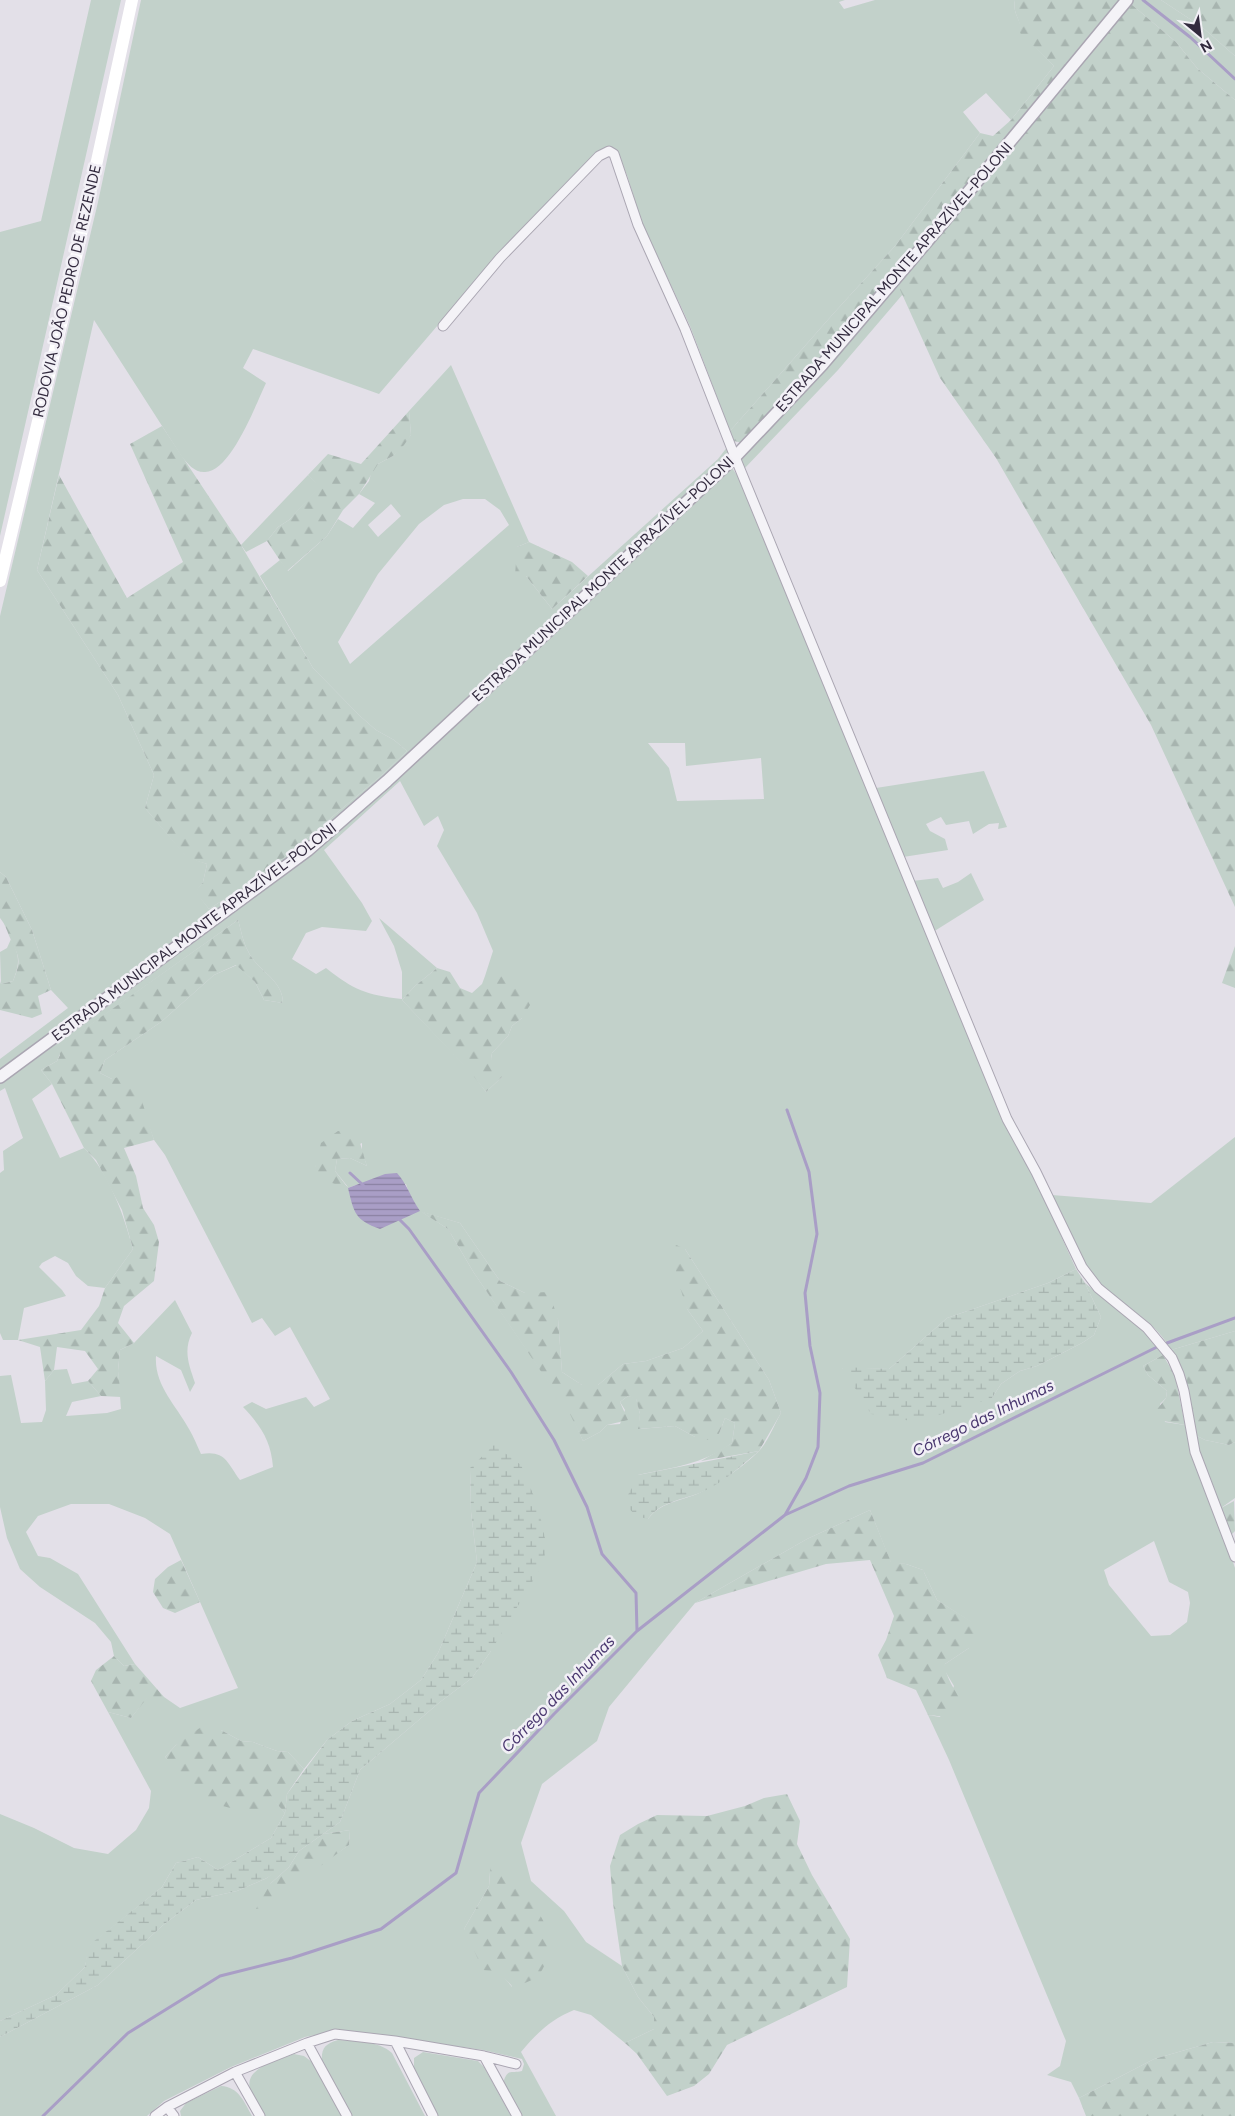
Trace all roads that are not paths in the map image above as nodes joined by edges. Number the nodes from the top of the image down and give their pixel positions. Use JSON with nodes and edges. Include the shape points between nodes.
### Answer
{"nodes":[{"id":1,"x":132,"y":0,"type":"edge"},
{"id":2,"x":1127,"y":0,"type":"edge"},
{"id":3,"x":443,"y":326,"type":"dead end"},
{"id":4,"x":734,"y":457,"type":"junction"},
{"id":5,"x":0,"y":581,"type":"edge"},
{"id":6,"x":0,"y":1077,"type":"edge"},
{"id":7,"x":1235,"y":1557,"type":"edge"},
{"id":8,"x":395,"y":2041,"type":"junction"},
{"id":9,"x":307,"y":2043,"type":"junction"},
{"id":10,"x":484,"y":2056,"type":"junction"},
{"id":11,"x":516,"y":2064,"type":"dead end"},
{"id":12,"x":235,"y":2072,"type":"junction"},
{"id":13,"x":167,"y":2106,"type":"junction"},
{"id":14,"x":155,"y":2116,"type":"edge"},
{"id":15,"x":174,"y":2116,"type":"edge"},
{"id":16,"x":260,"y":2116,"type":"edge"},
{"id":17,"x":347,"y":2116,"type":"edge"},
{"id":18,"x":433,"y":2116,"type":"edge"},
{"id":19,"x":517,"y":2116,"type":"edge"}],
"edges":[{"from":1,"to":5,"type":"main road","name":"RODOVIA JOÃO PEDRO DE REZENDE","via":[[65,308]]},
{"from":2,"to":4,"type":"street","name":"ESTRADA MUNICIPAL MONTE APRAZÍVEL-POLONI","via":[[822,365]]},
{"from":3,"to":4,"type":"street","via":[[500,258],[599,156],[612,152],[638,225],[685,329]]},
{"from":4,"to":6,"type":"street","name":"ESTRADA MUNICIPAL MONTE APRAZÍVEL-POLONI","via":[[387,781],[308,850]]},
{"from":4,"to":7,"type":"street","via":[[1007,1119],[1089,1278],[1147,1328],[1172,1358],[1180,1374],[1195,1452]]},
{"from":8,"to":9,"type":"street","via":[[335,2034]]},
{"from":8,"to":10,"type":"street"},
{"from":8,"to":18,"type":"street"},
{"from":9,"to":12,"type":"street"},
{"from":9,"to":17,"type":"street"},
{"from":10,"to":11,"type":"street"},
{"from":10,"to":19,"type":"street"},
{"from":12,"to":13,"type":"street"},
{"from":12,"to":16,"type":"street"},
{"from":13,"to":14,"type":"street"},
{"from":13,"to":15,"type":"street"}]}
